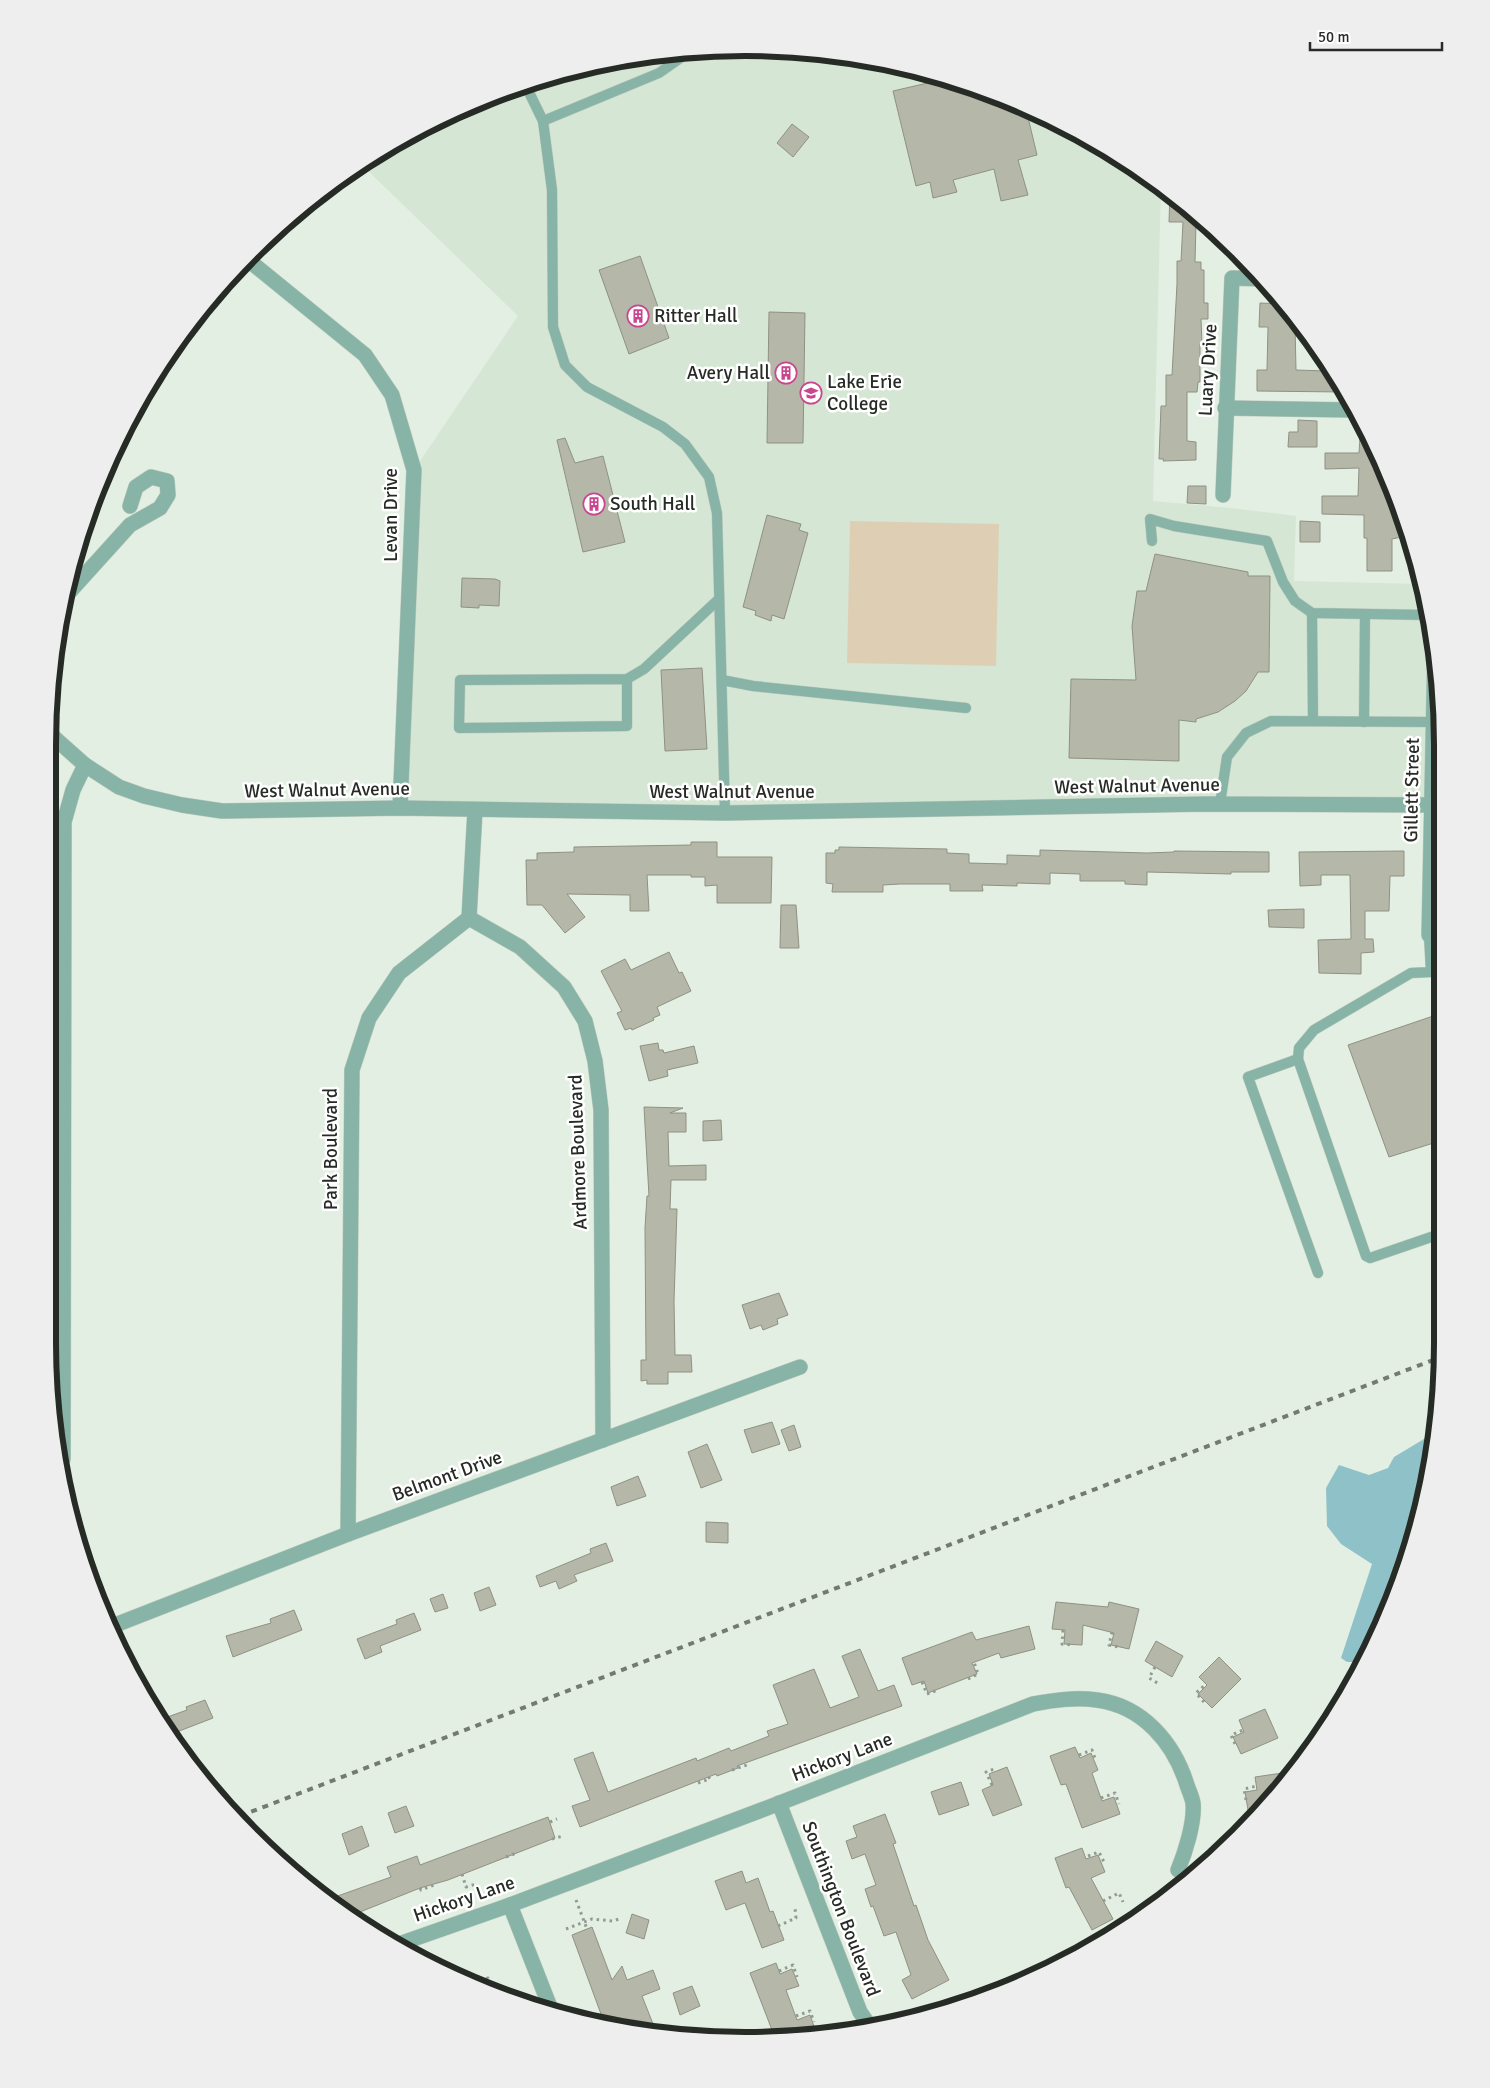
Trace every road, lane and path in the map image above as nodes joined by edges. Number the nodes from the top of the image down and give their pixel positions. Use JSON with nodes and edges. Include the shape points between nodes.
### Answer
{"nodes":[{"id":1,"x":678,"y":60,"type":"edge"},
{"id":2,"x":529,"y":92,"type":"edge"},
{"id":3,"x":543,"y":121,"type":"junction"},
{"id":4,"x":253,"y":264,"type":"edge"},
{"id":5,"x":1249,"y":276,"type":"edge"},
{"id":6,"x":1225,"y":408,"type":"junction"},
{"id":7,"x":1346,"y":410,"type":"edge"},
{"id":8,"x":1223,"y":495,"type":"dead end"},
{"id":9,"x":130,"y":506,"type":"dead end"},
{"id":10,"x":1152,"y":541,"type":"dead end"},
{"id":11,"x":75,"y":585,"type":"edge"},
{"id":12,"x":720,"y":599,"type":"junction"},
{"id":13,"x":1312,"y":613,"type":"junction"},
{"id":14,"x":1365,"y":614,"type":"junction"},
{"id":15,"x":1422,"y":615,"type":"edge"},
{"id":16,"x":627,"y":679,"type":"junction"},
{"id":17,"x":722,"y":680,"type":"junction"},
{"id":18,"x":966,"y":708,"type":"dead end"},
{"id":19,"x":1313,"y":721,"type":"junction"},
{"id":20,"x":1364,"y":722,"type":"junction"},
{"id":21,"x":1433,"y":722,"type":"edge"},
{"id":22,"x":1433,"y":723,"type":"edge"},
{"id":23,"x":56,"y":739,"type":"edge"},
{"id":24,"x":1434,"y":763,"type":"edge"},
{"id":25,"x":85,"y":765,"type":"junction"},
{"id":26,"x":1220,"y":804,"type":"junction"},
{"id":27,"x":1434,"y":804,"type":"edge"},
{"id":28,"x":400,"y":808,"type":"junction"},
{"id":29,"x":475,"y":810,"type":"junction"},
{"id":30,"x":725,"y":813,"type":"junction"},
{"id":31,"x":1434,"y":826,"type":"edge"},
{"id":32,"x":469,"y":918,"type":"junction"},
{"id":33,"x":1429,"y":936,"type":"joint"},
{"id":34,"x":1434,"y":972,"type":"edge"},
{"id":35,"x":1298,"y":1059,"type":"junction"},
{"id":36,"x":1434,"y":1236,"type":"edge"},
{"id":37,"x":1318,"y":1273,"type":"dead end"},
{"id":38,"x":800,"y":1367,"type":"dead end"},
{"id":39,"x":63,"y":1439,"type":"edge"},
{"id":40,"x":603,"y":1440,"type":"junction"},
{"id":41,"x":348,"y":1534,"type":"junction"},
{"id":42,"x":117,"y":1624,"type":"edge"},
{"id":43,"x":1063,"y":1630,"type":"dead end"},
{"id":44,"x":1112,"y":1632,"type":"dead end"},
{"id":45,"x":1073,"y":1645,"type":"dead end"},
{"id":46,"x":1119,"y":1647,"type":"dead end"},
{"id":47,"x":974,"y":1662,"type":"dead end"},
{"id":48,"x":1155,"y":1667,"type":"dead end"},
{"id":49,"x":968,"y":1679,"type":"dead end"},
{"id":50,"x":922,"y":1682,"type":"dead end"},
{"id":51,"x":1159,"y":1684,"type":"dead end"},
{"id":52,"x":1206,"y":1684,"type":"dead end"},
{"id":53,"x":938,"y":1690,"type":"dead end"},
{"id":54,"x":1204,"y":1702,"type":"dead end"},
{"id":55,"x":1243,"y":1730,"type":"dead end"},
{"id":56,"x":1234,"y":1744,"type":"dead end"},
{"id":57,"x":1078,"y":1755,"type":"dead end"},
{"id":58,"x":1096,"y":1761,"type":"dead end"},
{"id":59,"x":747,"y":1765,"type":"dead end"},
{"id":60,"x":997,"y":1768,"type":"dead end"},
{"id":61,"x":732,"y":1770,"type":"dead end"},
{"id":62,"x":708,"y":1776,"type":"dead end"},
{"id":63,"x":698,"y":1783,"type":"dead end"},
{"id":64,"x":992,"y":1785,"type":"dead end"},
{"id":65,"x":1257,"y":1786,"type":"dead end"},
{"id":66,"x":1101,"y":1798,"type":"dead end"},
{"id":67,"x":1246,"y":1800,"type":"dead end"},
{"id":68,"x":779,"y":1803,"type":"junction"},
{"id":69,"x":1118,"y":1804,"type":"dead end"},
{"id":70,"x":557,"y":1819,"type":"dead end"},
{"id":71,"x":550,"y":1822,"type":"dead end"},
{"id":72,"x":563,"y":1836,"type":"dead end"},
{"id":73,"x":552,"y":1839,"type":"dead end"},
{"id":74,"x":518,"y":1853,"type":"dead end"},
{"id":75,"x":1088,"y":1856,"type":"dead end"},
{"id":76,"x":506,"y":1857,"type":"dead end"},
{"id":77,"x":1104,"y":1862,"type":"dead end"},
{"id":78,"x":1178,"y":1870,"type":"dead end"},
{"id":79,"x":462,"y":1874,"type":"dead end"},
{"id":80,"x":476,"y":1884,"type":"dead end"},
{"id":81,"x":434,"y":1885,"type":"dead end"},
{"id":82,"x":420,"y":1888,"type":"dead end"},
{"id":83,"x":576,"y":1900,"type":"dead end"},
{"id":84,"x":1103,"y":1901,"type":"dead end"},
{"id":85,"x":1123,"y":1902,"type":"dead end"},
{"id":86,"x":510,"y":1905,"type":"junction"},
{"id":87,"x":795,"y":1908,"type":"dead end"},
{"id":88,"x":619,"y":1919,"type":"dead end"},
{"id":89,"x":584,"y":1922,"type":"junction"},
{"id":90,"x":778,"y":1926,"type":"dead end"},
{"id":91,"x":566,"y":1929,"type":"dead end"},
{"id":92,"x":587,"y":1929,"type":"dead end"},
{"id":93,"x":406,"y":1942,"type":"edge"},
{"id":94,"x":779,"y":1971,"type":"dead end"},
{"id":95,"x":797,"y":1977,"type":"dead end"},
{"id":96,"x":548,"y":2002,"type":"edge"},
{"id":97,"x":796,"y":2016,"type":"dead end"},
{"id":98,"x":866,"y":2021,"type":"edge"},
{"id":99,"x":814,"y":2022,"type":"dead end"}],
"edges":[{"from":1,"to":3,"type":"lane","via":[[659,73]]},
{"from":2,"to":3,"type":"lane"},
{"from":3,"to":12,"type":"lane","via":[[552,190],[553,327],[565,365],[587,387],[663,427],[685,444],[709,477],[717,513]]},
{"from":4,"to":28,"type":"street","name":"Levan Drive","via":[[365,355],[392,395],[414,470]]},
{"from":5,"to":6,"type":"street","name":"Luary Drive","via":[[1232,278]]},
{"from":6,"to":7,"type":"street"},
{"from":6,"to":8,"type":"street","name":"Luary Drive"},
{"from":9,"to":11,"type":"street","via":[[136,487],[151,477],[167,481],[168,495],[160,508],[130,525]]},
{"from":10,"to":13,"type":"lane","via":[[1150,519],[1267,541],[1283,582],[1295,601]]},
{"from":12,"to":16,"type":"lane","via":[[644,669]]},
{"from":12,"to":17,"type":"lane"},
{"from":13,"to":14,"type":"lane"},
{"from":13,"to":19,"type":"lane"},
{"from":14,"to":15,"type":"lane"},
{"from":14,"to":20,"type":"lane"},
{"from":16,"to":16,"type":"lane","via":[[460,680],[459,728],[627,726]]},
{"from":17,"to":18,"type":"lane"},
{"from":17,"to":30,"type":"lane"},
{"from":19,"to":20,"type":"lane"},
{"from":19,"to":26,"type":"lane","via":[[1271,721],[1246,733],[1227,757]]},
{"from":20,"to":21,"type":"lane"},
{"from":22,"to":24,"type":"street","name":"Gillett Street"},
{"from":23,"to":25,"type":"street","name":"West Walnut Avenue"},
{"from":25,"to":28,"type":"street","name":"West Walnut Avenue","via":[[119,787],[182,806],[222,811]]},
{"from":25,"to":39,"type":"street","via":[[73,790],[64,822]]},
{"from":26,"to":27,"type":"street","name":"West Walnut Avenue"},
{"from":26,"to":30,"type":"street","name":"West Walnut Avenue"},
{"from":28,"to":29,"type":"street","name":"West Walnut Avenue"},
{"from":29,"to":30,"type":"street","name":"West Walnut Avenue"},
{"from":29,"to":32,"type":"street"},
{"from":31,"to":33,"type":"street","name":"Gillett Street"},
{"from":32,"to":40,"type":"street","name":"Ardmore Boulevard","via":[[520,947],[564,987],[585,1021],[595,1061],[601,1110]]},
{"from":32,"to":41,"type":"street","name":"Park Boulevard","via":[[399,973],[370,1018],[352,1070]]},
{"from":33,"to":34,"type":"lane"},
{"from":34,"to":35,"type":"lane","via":[[1411,973],[1314,1030],[1299,1048]]},
{"from":35,"to":36,"type":"lane","via":[[1366,1256],[1370,1258]]},
{"from":35,"to":37,"type":"lane","via":[[1248,1077]]},
{"from":38,"to":40,"type":"street","name":"Belmont Drive"},
{"from":40,"to":41,"type":"street","name":"Belmont Drive"},
{"from":41,"to":42,"type":"street","name":"Belmont Drive"},
{"from":43,"to":45,"type":"path","via":[[1062,1644]]},
{"from":44,"to":46,"type":"path","via":[[1109,1645]]},
{"from":47,"to":49,"type":"path","via":[[978,1674]]},
{"from":48,"to":51,"type":"path","via":[[1149,1678]]},
{"from":50,"to":53,"type":"path","via":[[927,1694]]},
{"from":52,"to":54,"type":"path","via":[[1196,1692]]},
{"from":55,"to":56,"type":"path","via":[[1231,1735]]},
{"from":57,"to":58,"type":"path","via":[[1092,1750]]},
{"from":59,"to":61,"type":"path"},
{"from":60,"to":64,"type":"path","via":[[986,1772]]},
{"from":62,"to":63,"type":"path","via":[[710,1779]]},
{"from":65,"to":67,"type":"path","via":[[1244,1789]]},
{"from":66,"to":69,"type":"path","via":[[1115,1793]]},
{"from":68,"to":78,"type":"street","name":"Hickory Lane","via":[[1033,1704],[1067,1698],[1099,1700],[1131,1711],[1155,1728],[1174,1752],[1193,1804],[1188,1846]]},
{"from":68,"to":86,"type":"street","name":"Hickory Lane"},
{"from":68,"to":98,"type":"street","name":"Southington Boulevard"},
{"from":70,"to":71,"type":"path"},
{"from":72,"to":73,"type":"path"},
{"from":74,"to":76,"type":"path"},
{"from":75,"to":77,"type":"path","via":[[1099,1852]]},
{"from":79,"to":80,"type":"path","via":[[466,1888]]},
{"from":81,"to":82,"type":"path"},
{"from":83,"to":89,"type":"path"},
{"from":84,"to":85,"type":"path","via":[[1119,1893]]},
{"from":86,"to":93,"type":"street","name":"Hickory Lane"},
{"from":86,"to":96,"type":"street"},
{"from":87,"to":90,"type":"path","via":[[796,1918]]},
{"from":88,"to":89,"type":"path"},
{"from":89,"to":91,"type":"path"},
{"from":89,"to":92,"type":"path"},
{"from":94,"to":95,"type":"path","via":[[793,1965]]},
{"from":97,"to":99,"type":"path","via":[[810,2011]]}]}
